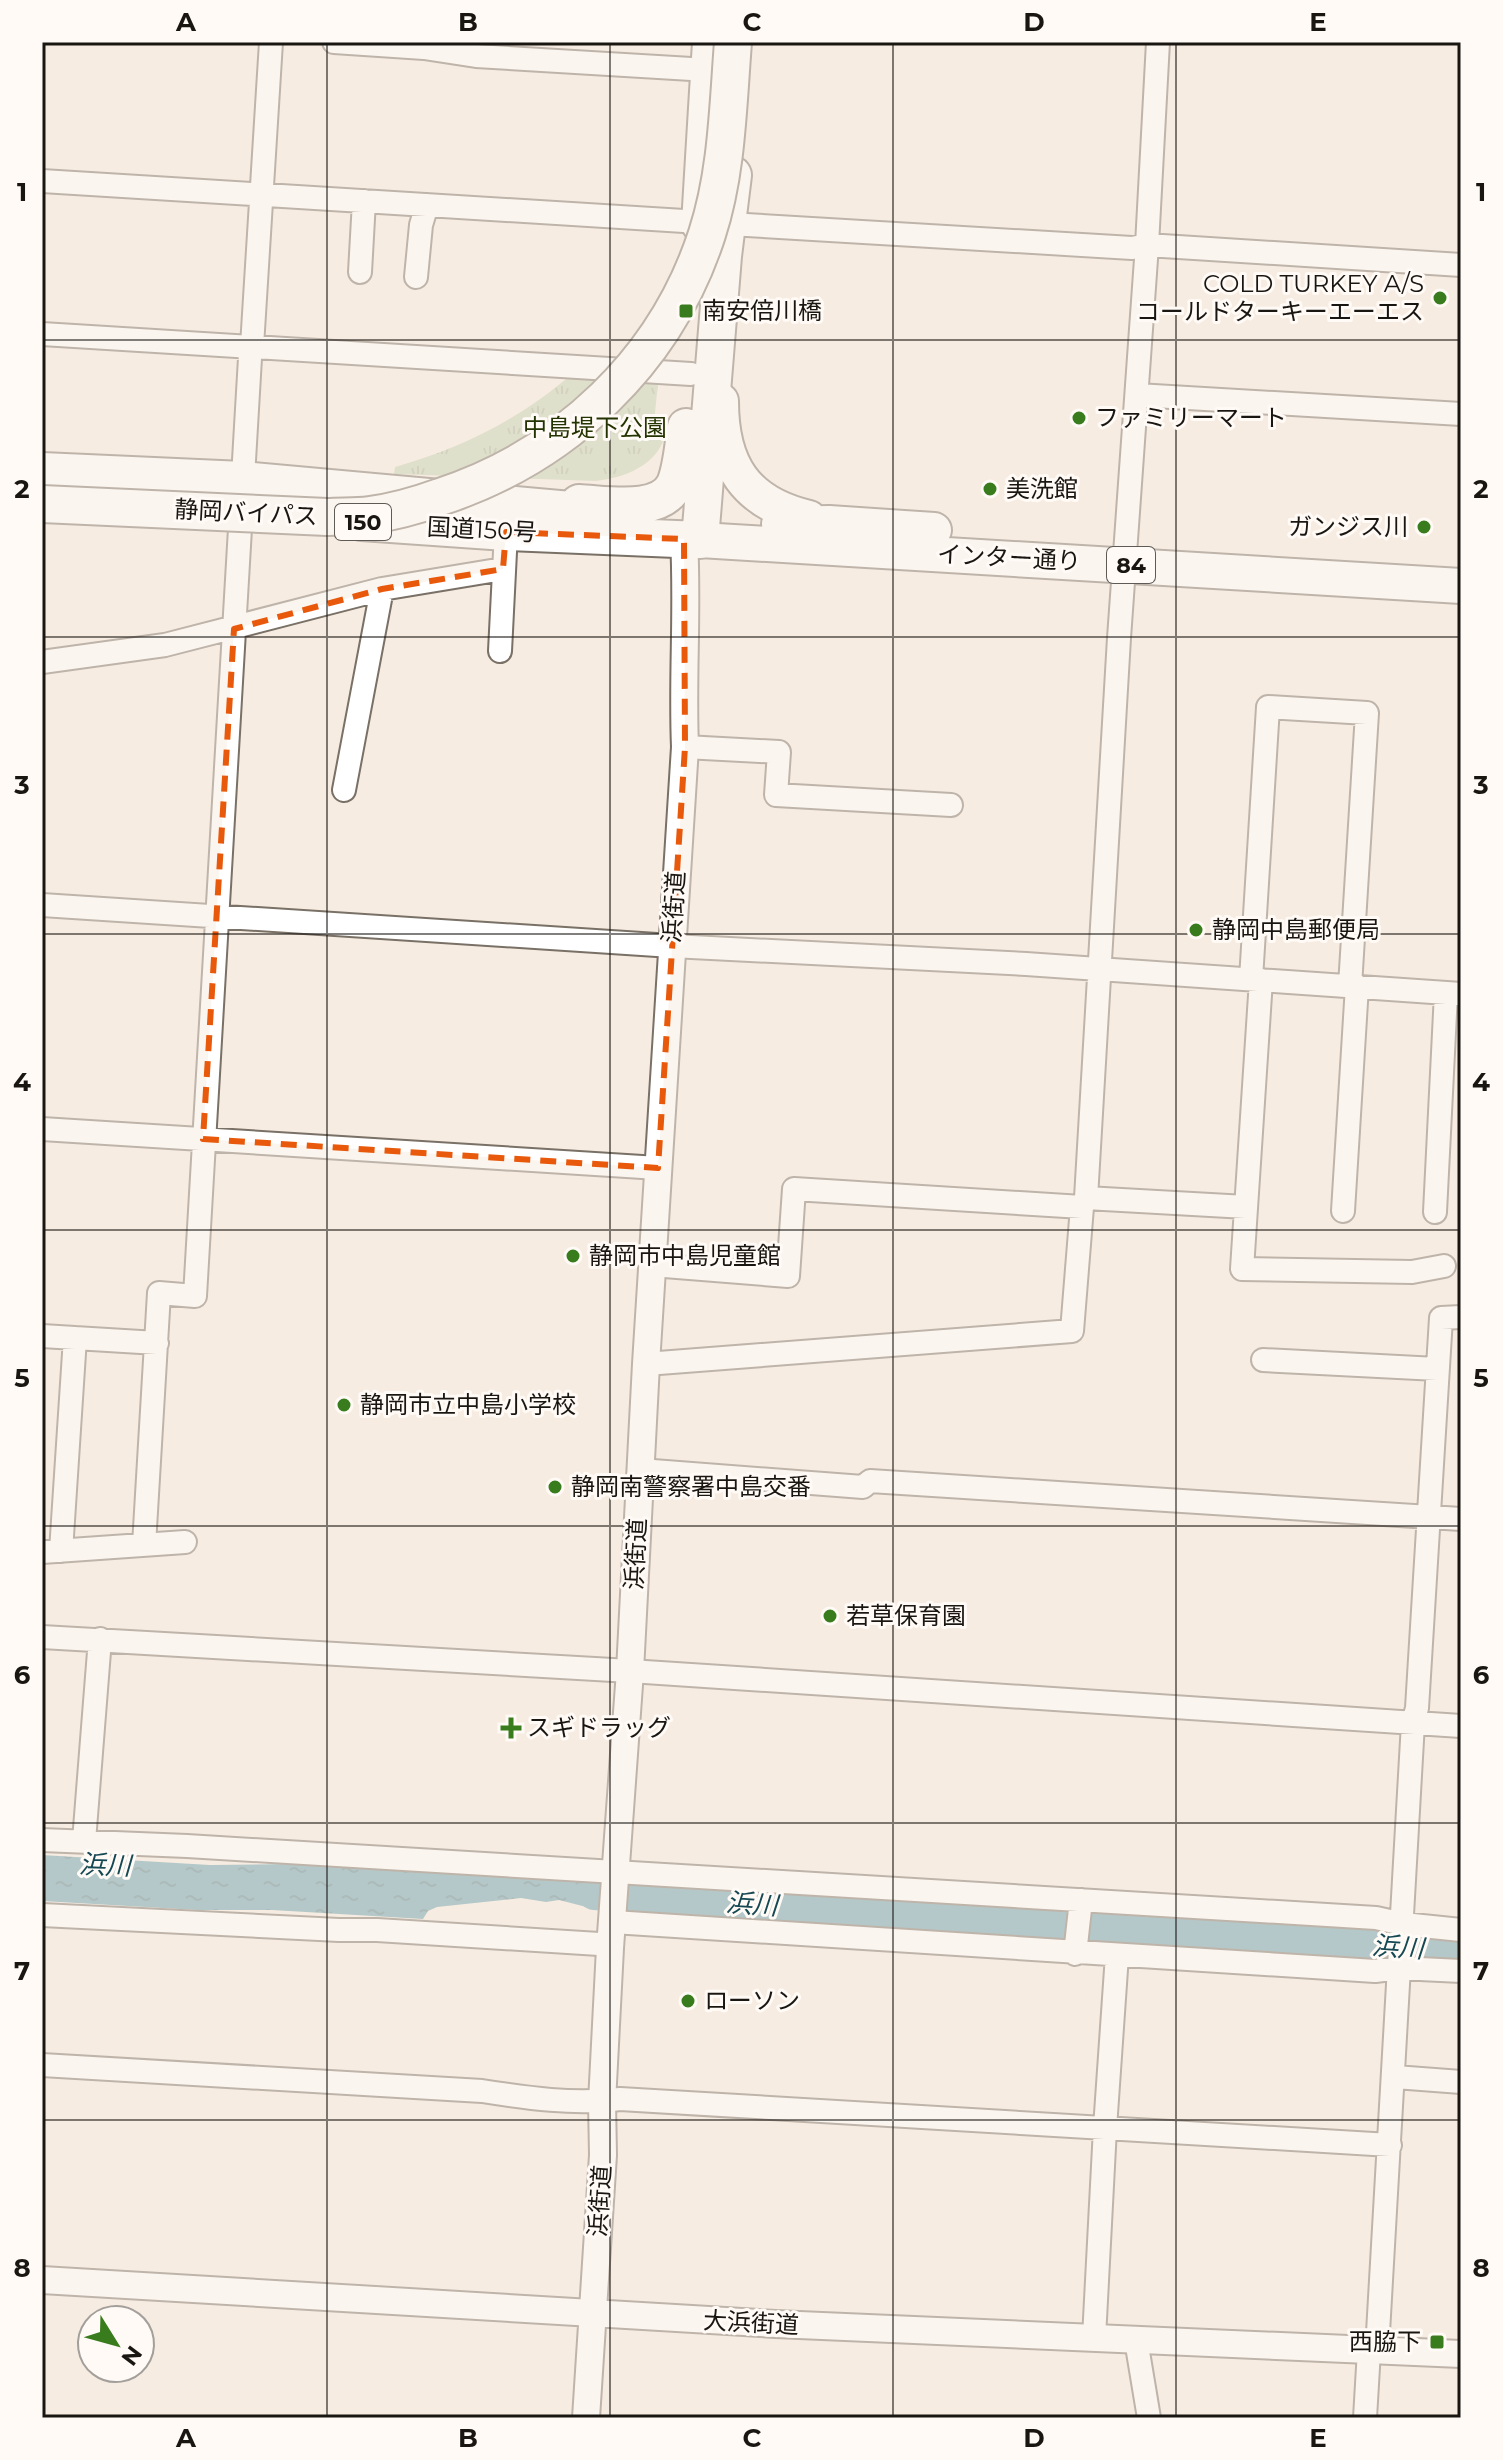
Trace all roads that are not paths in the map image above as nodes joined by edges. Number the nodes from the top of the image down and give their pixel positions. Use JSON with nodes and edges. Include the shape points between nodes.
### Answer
{"nodes":[{"id":1,"x":271,"y":42,"type":"edge"},
{"id":2,"x":334,"y":42,"type":"edge"},
{"id":3,"x":733,"y":42,"type":"edge"},
{"id":4,"x":741,"y":42,"type":"edge"},
{"id":5,"x":1158,"y":42,"type":"edge"},
{"id":6,"x":713,"y":51,"type":"edge"},
{"id":7,"x":42,"y":181,"type":"edge"},
{"id":8,"x":260,"y":194,"type":"junction"},
{"id":9,"x":364,"y":201,"type":"junction"},
{"id":10,"x":427,"y":205,"type":"junction"},
{"id":11,"x":717,"y":234,"type":"junction"},
{"id":12,"x":1147,"y":245,"type":"junction"},
{"id":13,"x":1461,"y":265,"type":"edge"},
{"id":14,"x":360,"y":272,"type":"dead end"},
{"id":15,"x":416,"y":277,"type":"dead end"},
{"id":16,"x":42,"y":334,"type":"edge"},
{"id":17,"x":250,"y":346,"type":"junction"},
{"id":18,"x":691,"y":374,"type":"junction"},
{"id":19,"x":1137,"y":395,"type":"junction"},
{"id":20,"x":1461,"y":414,"type":"edge"},
{"id":21,"x":686,"y":427,"type":"junction"},
{"id":22,"x":42,"y":471,"type":"edge"},
{"id":23,"x":42,"y":484,"type":"edge"},
{"id":24,"x":242,"y":497,"type":"junction"},
{"id":25,"x":42,"y":504,"type":"edge"},
{"id":26,"x":534,"y":507,"type":"junction"},
{"id":27,"x":829,"y":523,"type":"junction"},
{"id":28,"x":692,"y":530,"type":"junction"},
{"id":29,"x":506,"y":532,"type":"junction"},
{"id":30,"x":1126,"y":554,"type":"junction"},
{"id":31,"x":1461,"y":564,"type":"edge"},
{"id":32,"x":503,"y":569,"type":"junction"},
{"id":33,"x":1461,"y":586,"type":"edge"},
{"id":34,"x":382,"y":589,"type":"junction"},
{"id":35,"x":234,"y":629,"type":"junction"},
{"id":36,"x":500,"y":651,"type":"dead end"},
{"id":37,"x":42,"y":662,"type":"edge"},
{"id":38,"x":685,"y":747,"type":"junction"},
{"id":39,"x":344,"y":790,"type":"dead end"},
{"id":40,"x":951,"y":805,"type":"dead end"},
{"id":41,"x":42,"y":905,"type":"edge"},
{"id":42,"x":217,"y":915,"type":"junction"},
{"id":43,"x":672,"y":946,"type":"junction"},
{"id":44,"x":1098,"y":971,"type":"junction"},
{"id":45,"x":1256,"y":980,"type":"junction"},
{"id":46,"x":1354,"y":986,"type":"junction"},
{"id":47,"x":1453,"y":994,"type":"edge"},
{"id":48,"x":42,"y":1129,"type":"edge"},
{"id":49,"x":203,"y":1139,"type":"junction"},
{"id":50,"x":658,"y":1168,"type":"junction"},
{"id":51,"x":1084,"y":1203,"type":"junction"},
{"id":52,"x":1246,"y":1207,"type":"junction"},
{"id":53,"x":1343,"y":1211,"type":"dead end"},
{"id":54,"x":1435,"y":1212,"type":"dead end"},
{"id":55,"x":652,"y":1265,"type":"junction"},
{"id":56,"x":1444,"y":1266,"type":"dead end"},
{"id":57,"x":1461,"y":1317,"type":"edge"},
{"id":58,"x":42,"y":1336,"type":"edge"},
{"id":59,"x":75,"y":1338,"type":"junction"},
{"id":60,"x":157,"y":1343,"type":"junction"},
{"id":61,"x":1263,"y":1360,"type":"dead end"},
{"id":62,"x":646,"y":1364,"type":"junction"},
{"id":63,"x":1437,"y":1369,"type":"junction"},
{"id":64,"x":640,"y":1470,"type":"junction"},
{"id":65,"x":1428,"y":1517,"type":"junction"},
{"id":66,"x":1461,"y":1519,"type":"edge"},
{"id":67,"x":185,"y":1542,"type":"dead end"},
{"id":68,"x":144,"y":1545,"type":"junction"},
{"id":69,"x":51,"y":1551,"type":"edge"},
{"id":70,"x":42,"y":1637,"type":"edge"},
{"id":71,"x":100,"y":1639,"type":"junction"},
{"id":72,"x":630,"y":1671,"type":"junction"},
{"id":73,"x":1413,"y":1723,"type":"junction"},
{"id":74,"x":1461,"y":1726,"type":"edge"},
{"id":75,"x":42,"y":1840,"type":"edge"},
{"id":76,"x":84,"y":1841,"type":"junction"},
{"id":77,"x":616,"y":1875,"type":"junction"},
{"id":78,"x":1081,"y":1900,"type":"junction"},
{"id":79,"x":42,"y":1915,"type":"edge"},
{"id":80,"x":1403,"y":1927,"type":"junction"},
{"id":81,"x":612,"y":1929,"type":"junction"},
{"id":82,"x":1461,"y":1930,"type":"edge"},
{"id":83,"x":1075,"y":1954,"type":"junction"},
{"id":84,"x":1117,"y":1955,"type":"junction"},
{"id":85,"x":1400,"y":1965,"type":"junction"},
{"id":86,"x":1461,"y":1971,"type":"edge"},
{"id":87,"x":42,"y":2065,"type":"edge"},
{"id":88,"x":1395,"y":2077,"type":"junction"},
{"id":89,"x":1461,"y":2082,"type":"edge"},
{"id":90,"x":602,"y":2102,"type":"junction"},
{"id":91,"x":1105,"y":2128,"type":"junction"},
{"id":92,"x":1390,"y":2145,"type":"junction"},
{"id":93,"x":42,"y":2280,"type":"edge"},
{"id":94,"x":592,"y":2313,"type":"junction"},
{"id":95,"x":1094,"y":2338,"type":"junction"},
{"id":96,"x":1136,"y":2340,"type":"junction"},
{"id":97,"x":1373,"y":2350,"type":"junction"},
{"id":98,"x":1461,"y":2354,"type":"edge"},
{"id":99,"x":586,"y":2418,"type":"edge"},
{"id":100,"x":1149,"y":2418,"type":"edge"},
{"id":101,"x":1365,"y":2418,"type":"edge"}],
"edges":[{"from":1,"to":8,"type":"street"},
{"from":2,"to":6,"type":"street","via":[[476,56]]},
{"from":3,"to":25,"type":"highway","name":"静岡バイパス","number":"150","bridge":true,"via":[[720,182],[688,283],[642,355],[579,423],[553,443],[467,489],[369,515]]},
{"from":4,"to":11,"type":"highway","name":"国道150号","number":"150","via":[[736,145]]},
{"from":5,"to":12,"type":"street"},
{"from":6,"to":11,"type":"highway","name":"国道150号","number":"150"},
{"from":6,"to":23,"type":"highway","name":"静岡バイパス","number":"150","via":[[708,145],[696,206],[671,274],[613,361],[540,428],[501,453],[452,474],[362,497],[279,499]]},
{"from":7,"to":8,"type":"street"},
{"from":8,"to":9,"type":"street"},
{"from":8,"to":17,"type":"street"},
{"from":9,"to":10,"type":"street"},
{"from":9,"to":14,"type":"street"},
{"from":10,"to":11,"type":"street"},
{"from":10,"to":15,"type":"street"},
{"from":11,"to":12,"type":"street"},
{"from":11,"to":18,"type":"highway","name":"国道150号","number":"150"},
{"from":11,"to":27,"type":"main road","via":[[721,413],[729,458],[760,499],[788,513]]},
{"from":11,"to":28,"type":"highway","name":"国道150号","number":"150"},
{"from":12,"to":13,"type":"street"},
{"from":12,"to":19,"type":"street"},
{"from":16,"to":17,"type":"street"},
{"from":17,"to":18,"type":"street"},
{"from":17,"to":24,"type":"street"},
{"from":18,"to":21,"type":"highway","name":"国道150号","number":"150"},
{"from":19,"to":20,"type":"street"},
{"from":19,"to":30,"type":"street"},
{"from":21,"to":26,"type":"highway","name":"国道150号","number":"150","via":[[676,482],[658,500],[639,506],[560,502]]},
{"from":21,"to":28,"type":"highway","name":"国道150号","number":"150"},
{"from":22,"to":24,"type":"highway","name":"国道150号","number":"150"},
{"from":24,"to":25,"type":"highway","name":"国道150号","number":"150"},
{"from":24,"to":26,"type":"highway","name":"国道150号","number":"150"},
{"from":24,"to":29,"type":"highway","name":"国道150号","number":"150"},
{"from":24,"to":35,"type":"street"},
{"from":26,"to":28,"type":"highway","name":"国道150号","number":"150"},
{"from":27,"to":28,"type":"main road","name":"インター通り","number":"84"},
{"from":27,"to":30,"type":"main road","name":"インター通り","number":"84"},
{"from":28,"to":29,"type":"highway","name":"国道150号","number":"150"},
{"from":28,"to":30,"type":"main road","name":"インター通り","number":"84"},
{"from":28,"to":38,"type":"street","name":"浜街道","via":[[700,579],[683,689]]},
{"from":29,"to":32,"type":"street"},
{"from":30,"to":31,"type":"main road","name":"インター通り","number":"84"},
{"from":30,"to":33,"type":"main road","name":"インター通り","number":"84"},
{"from":30,"to":44,"type":"street"},
{"from":32,"to":34,"type":"street"},
{"from":32,"to":36,"type":"street"},
{"from":34,"to":35,"type":"street"},
{"from":34,"to":39,"type":"street"},
{"from":35,"to":37,"type":"street","via":[[165,645]]},
{"from":35,"to":42,"type":"street"},
{"from":38,"to":40,"type":"street","via":[[779,752],[776,795]]},
{"from":38,"to":43,"type":"street","name":"浜街道"},
{"from":41,"to":42,"type":"street"},
{"from":42,"to":43,"type":"street"},
{"from":42,"to":49,"type":"street"},
{"from":43,"to":44,"type":"street"},
{"from":43,"to":50,"type":"street","name":"浜街道"},
{"from":44,"to":45,"type":"street"},
{"from":44,"to":51,"type":"street"},
{"from":45,"to":46,"type":"street"},
{"from":45,"to":46,"type":"street","via":[[1268,707],[1367,713]]},
{"from":45,"to":52,"type":"street"},
{"from":46,"to":47,"type":"street"},
{"from":46,"to":53,"type":"street"},
{"from":47,"to":54,"type":"street"},
{"from":48,"to":49,"type":"street"},
{"from":49,"to":50,"type":"street"},
{"from":49,"to":60,"type":"street","via":[[195,1296],[159,1293]]},
{"from":50,"to":55,"type":"street","name":"浜街道"},
{"from":51,"to":52,"type":"street"},
{"from":51,"to":55,"type":"street","via":[[794,1189],[788,1276]]},
{"from":51,"to":62,"type":"street","via":[[1072,1331]]},
{"from":52,"to":56,"type":"street","via":[[1242,1269],[1412,1272]]},
{"from":55,"to":62,"type":"street","name":"浜街道"},
{"from":57,"to":63,"type":"street","via":[[1441,1318]]},
{"from":58,"to":59,"type":"street"},
{"from":59,"to":60,"type":"street"},
{"from":59,"to":69,"type":"street"},
{"from":60,"to":68,"type":"street"},
{"from":61,"to":63,"type":"street"},
{"from":62,"to":64,"type":"street","name":"浜街道"},
{"from":63,"to":65,"type":"street"},
{"from":64,"to":65,"type":"street"},
{"from":64,"to":72,"type":"street","name":"浜街道"},
{"from":65,"to":66,"type":"street"},
{"from":65,"to":73,"type":"street"},
{"from":67,"to":68,"type":"street"},
{"from":68,"to":69,"type":"street"},
{"from":70,"to":71,"type":"street"},
{"from":71,"to":72,"type":"street"},
{"from":71,"to":76,"type":"street"},
{"from":72,"to":73,"type":"street"},
{"from":72,"to":77,"type":"street","name":"浜街道"},
{"from":73,"to":74,"type":"street"},
{"from":73,"to":80,"type":"street"},
{"from":75,"to":76,"type":"street"},
{"from":76,"to":77,"type":"street"},
{"from":77,"to":78,"type":"street"},
{"from":77,"to":81,"type":"street","name":"浜街道"},
{"from":78,"to":80,"type":"street","via":[[1376,1918]]},
{"from":78,"to":83,"type":"street"},
{"from":79,"to":81,"type":"street","via":[[599,1944]]},
{"from":80,"to":82,"type":"street"},
{"from":80,"to":85,"type":"street"},
{"from":81,"to":83,"type":"street"},
{"from":81,"to":90,"type":"street","name":"浜街道"},
{"from":83,"to":84,"type":"street"},
{"from":84,"to":85,"type":"street","via":[[1375,1971]]},
{"from":84,"to":91,"type":"street"},
{"from":85,"to":86,"type":"street"},
{"from":85,"to":88,"type":"street"},
{"from":87,"to":90,"type":"street"},
{"from":88,"to":89,"type":"street"},
{"from":88,"to":92,"type":"street"},
{"from":90,"to":91,"type":"street"},
{"from":90,"to":94,"type":"street","name":"浜街道"},
{"from":91,"to":92,"type":"street"},
{"from":91,"to":95,"type":"street"},
{"from":92,"to":97,"type":"street"},
{"from":93,"to":94,"type":"street","name":"大浜街道"},
{"from":94,"to":95,"type":"street","name":"大浜街道"},
{"from":94,"to":99,"type":"street","name":"浜街道"},
{"from":95,"to":96,"type":"street","name":"大浜街道"},
{"from":96,"to":97,"type":"street","name":"大浜街道"},
{"from":96,"to":100,"type":"street"},
{"from":97,"to":98,"type":"street","name":"大浜街道"},
{"from":97,"to":101,"type":"street"}]}
